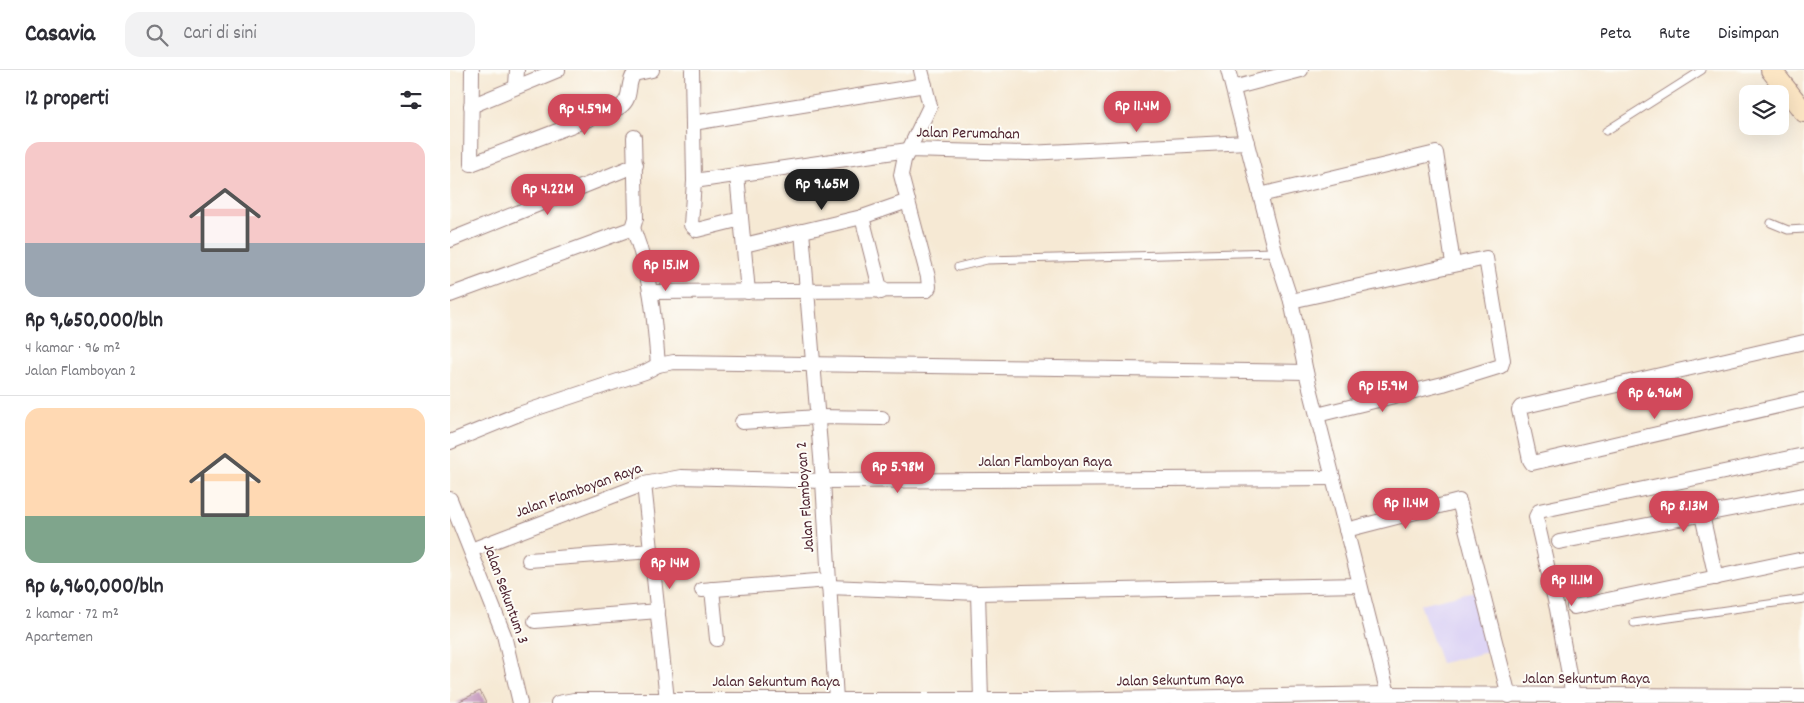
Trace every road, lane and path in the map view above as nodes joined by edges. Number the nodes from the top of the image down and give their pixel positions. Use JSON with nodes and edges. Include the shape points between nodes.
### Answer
{"nodes":[{"id":1,"x":472,"y":70,"type":"edge"},
{"id":2,"x":516,"y":70,"type":"edge"},
{"id":3,"x":558,"y":70,"type":"edge"},
{"id":4,"x":653,"y":70,"type":"edge"},
{"id":5,"x":692,"y":70,"type":"edge"},
{"id":6,"x":921,"y":70,"type":"edge"},
{"id":7,"x":1228,"y":70,"type":"edge"},
{"id":8,"x":1301,"y":70,"type":"edge"},
{"id":9,"x":1702,"y":70,"type":"edge"},
{"id":10,"x":1771,"y":70,"type":"edge"},
{"id":11,"x":925,"y":85,"type":"junction"},
{"id":12,"x":516,"y":86,"type":"junction"},
{"id":13,"x":1233,"y":88,"type":"junction"},
{"id":14,"x":472,"y":106,"type":"junction"},
{"id":15,"x":1804,"y":112,"type":"edge"},
{"id":16,"x":693,"y":123,"type":"junction"},
{"id":17,"x":1606,"y":131,"type":"dead end"},
{"id":18,"x":634,"y":138,"type":"dead end"},
{"id":19,"x":1247,"y":142,"type":"junction"},
{"id":20,"x":908,"y":150,"type":"junction"},
{"id":21,"x":636,"y":165,"type":"junction"},
{"id":22,"x":737,"y":175,"type":"junction"},
{"id":23,"x":694,"y":181,"type":"junction"},
{"id":24,"x":1260,"y":195,"type":"junction"},
{"id":25,"x":908,"y":201,"type":"junction"},
{"id":26,"x":862,"y":216,"type":"junction"},
{"id":27,"x":742,"y":218,"type":"junction"},
{"id":28,"x":1771,"y":223,"type":"dead end"},
{"id":29,"x":633,"y":228,"type":"junction"},
{"id":30,"x":1804,"y":229,"type":"edge"},
{"id":31,"x":802,"y":231,"type":"junction"},
{"id":32,"x":450,"y":240,"type":"edge"},
{"id":33,"x":744,"y":245,"type":"junction"},
{"id":34,"x":1275,"y":252,"type":"junction"},
{"id":35,"x":1453,"y":263,"type":"junction"},
{"id":36,"x":958,"y":267,"type":"dead end"},
{"id":37,"x":652,"y":292,"type":"junction"},
{"id":38,"x":748,"y":292,"type":"junction"},
{"id":39,"x":806,"y":292,"type":"junction"},
{"id":40,"x":881,"y":292,"type":"junction"},
{"id":41,"x":450,"y":295,"type":"edge"},
{"id":42,"x":1292,"y":301,"type":"junction"},
{"id":43,"x":1804,"y":342,"type":"edge"},
{"id":44,"x":658,"y":365,"type":"junction"},
{"id":45,"x":813,"y":365,"type":"junction"},
{"id":46,"x":1306,"y":372,"type":"junction"},
{"id":47,"x":1804,"y":400,"type":"edge"},
{"id":48,"x":1317,"y":415,"type":"junction"},
{"id":49,"x":818,"y":417,"type":"junction"},
{"id":50,"x":882,"y":418,"type":"dead end"},
{"id":51,"x":742,"y":422,"type":"dead end"},
{"id":52,"x":450,"y":442,"type":"edge"},
{"id":53,"x":1804,"y":455,"type":"edge"},
{"id":54,"x":1333,"y":478,"type":"junction"},
{"id":55,"x":823,"y":480,"type":"junction"},
{"id":56,"x":644,"y":484,"type":"junction"},
{"id":57,"x":1804,"y":495,"type":"edge"},
{"id":58,"x":450,"y":499,"type":"edge"},
{"id":59,"x":1702,"y":515,"type":"junction"},
{"id":60,"x":1346,"y":530,"type":"junction"},
{"id":61,"x":1559,"y":542,"type":"dead end"},
{"id":62,"x":471,"y":550,"type":"junction"},
{"id":63,"x":652,"y":551,"type":"junction"},
{"id":64,"x":1804,"y":559,"type":"edge"},
{"id":65,"x":529,"y":560,"type":"dead end"},
{"id":66,"x":1716,"y":578,"type":"junction"},
{"id":67,"x":829,"y":584,"type":"junction"},
{"id":68,"x":1360,"y":585,"type":"junction"},
{"id":69,"x":978,"y":593,"type":"junction"},
{"id":70,"x":1804,"y":599,"type":"edge"},
{"id":71,"x":1574,"y":607,"type":"dead end"},
{"id":72,"x":658,"y":611,"type":"junction"},
{"id":73,"x":535,"y":621,"type":"dead end"},
{"id":74,"x":1634,"y":623,"type":"dead end"},
{"id":75,"x":717,"y":639,"type":"dead end"},
{"id":76,"x":1388,"y":694,"type":"junction"},
{"id":77,"x":1509,"y":696,"type":"junction"},
{"id":78,"x":1573,"y":696,"type":"junction"},
{"id":79,"x":1804,"y":696,"type":"edge"},
{"id":80,"x":836,"y":700,"type":"junction"},
{"id":81,"x":981,"y":700,"type":"junction"},
{"id":82,"x":677,"y":701,"type":"edge"},
{"id":83,"x":793,"y":701,"type":"edge"},
{"id":84,"x":923,"y":701,"type":"edge"},
{"id":85,"x":1166,"y":701,"type":"edge"},
{"id":86,"x":720,"y":702,"type":"edge"},
{"id":87,"x":1050,"y":702,"type":"edge"},
{"id":88,"x":520,"y":703,"type":"edge"},
{"id":89,"x":558,"y":703,"type":"edge"}],
"edges":[{"from":1,"to":14,"type":"street"},
{"from":2,"to":12,"type":"street"},
{"from":3,"to":12,"type":"street"},
{"from":4,"to":14,"type":"street","via":[[634,74],[629,96],[620,107],[471,164]]},
{"from":5,"to":16,"type":"street"},
{"from":6,"to":11,"type":"street"},
{"from":7,"to":13,"type":"street"},
{"from":8,"to":13,"type":"street"},
{"from":9,"to":17,"type":"lane"},
{"from":10,"to":15,"type":"main road"},
{"from":11,"to":16,"type":"street"},
{"from":11,"to":20,"type":"street","via":[[930,106]]},
{"from":12,"to":14,"type":"street"},
{"from":13,"to":19,"type":"street"},
{"from":16,"to":23,"type":"street"},
{"from":18,"to":21,"type":"street"},
{"from":19,"to":20,"type":"street","name":"Jalan Perumahan","via":[[1028,153]]},
{"from":19,"to":24,"type":"street"},
{"from":20,"to":22,"type":"street","name":"Jalan Perumahan"},
{"from":20,"to":25,"type":"street","via":[[901,175]]},
{"from":21,"to":29,"type":"street","via":[[636,218]]},
{"from":21,"to":32,"type":"street"},
{"from":22,"to":23,"type":"street","name":"Jalan Perumahan"},
{"from":22,"to":27,"type":"street"},
{"from":23,"to":27,"type":"street","via":[[691,225],[694,229]]},
{"from":24,"to":34,"type":"street"},
{"from":24,"to":35,"type":"street","via":[[1436,154]]},
{"from":25,"to":26,"type":"street"},
{"from":25,"to":40,"type":"street","via":[[929,287],[924,292]]},
{"from":26,"to":31,"type":"street"},
{"from":26,"to":40,"type":"street"},
{"from":27,"to":33,"type":"street"},
{"from":28,"to":30,"type":"lane","via":[[1788,230]]},
{"from":29,"to":37,"type":"street"},
{"from":29,"to":41,"type":"street"},
{"from":31,"to":33,"type":"street"},
{"from":31,"to":39,"type":"street","name":"Jalan Flamboyan 2"},
{"from":33,"to":38,"type":"street"},
{"from":34,"to":36,"type":"lane","via":[[987,260]]},
{"from":34,"to":42,"type":"street"},
{"from":35,"to":42,"type":"street"},
{"from":35,"to":48,"type":"street","via":[[1486,258],[1503,360],[1501,366]]},
{"from":37,"to":38,"type":"street"},
{"from":37,"to":44,"type":"street"},
{"from":38,"to":39,"type":"street"},
{"from":39,"to":40,"type":"street"},
{"from":39,"to":45,"type":"street","name":"Jalan Flamboyan 2"},
{"from":42,"to":46,"type":"street"},
{"from":43,"to":47,"type":"street","via":[[1519,410],[1532,462]]},
{"from":44,"to":45,"type":"street","via":[[674,362]]},
{"from":44,"to":52,"type":"street"},
{"from":45,"to":46,"type":"street"},
{"from":45,"to":49,"type":"street","name":"Jalan Flamboyan 2"},
{"from":46,"to":48,"type":"street"},
{"from":48,"to":54,"type":"street"},
{"from":49,"to":50,"type":"street"},
{"from":49,"to":51,"type":"street"},
{"from":49,"to":55,"type":"street","name":"Jalan Flamboyan 2"},
{"from":53,"to":78,"type":"street","via":[[1539,511],[1536,517],[1558,609]]},
{"from":54,"to":55,"type":"street","name":"Jalan Flamboyan Raya"},
{"from":54,"to":60,"type":"street"},
{"from":55,"to":56,"type":"street","name":"Jalan Flamboyan Raya","via":[[681,478]]},
{"from":55,"to":67,"type":"street","name":"Jalan Flamboyan 2"},
{"from":56,"to":62,"type":"street","name":"Jalan Flamboyan Raya"},
{"from":56,"to":63,"type":"street"},
{"from":57,"to":59,"type":"street"},
{"from":58,"to":62,"type":"street","name":"Jalan Sekuntum 3"},
{"from":59,"to":61,"type":"street"},
{"from":59,"to":66,"type":"street"},
{"from":60,"to":68,"type":"street"},
{"from":60,"to":77,"type":"street","via":[[1459,501]]},
{"from":62,"to":88,"type":"street","name":"Jalan Sekuntum 3","via":[[504,635]]},
{"from":63,"to":65,"type":"street"},
{"from":63,"to":72,"type":"street"},
{"from":64,"to":66,"type":"street"},
{"from":66,"to":71,"type":"street"},
{"from":67,"to":69,"type":"street"},
{"from":67,"to":75,"type":"street","via":[[707,589]]},
{"from":67,"to":80,"type":"street","name":"Jalan Flamboyan 2"},
{"from":68,"to":69,"type":"street"},
{"from":68,"to":76,"type":"street"},
{"from":69,"to":81,"type":"street"},
{"from":70,"to":74,"type":"lane"},
{"from":72,"to":73,"type":"street"},
{"from":72,"to":82,"type":"street"},
{"from":76,"to":77,"type":"street","name":"Jalan Sekuntum Raya"},
{"from":76,"to":85,"type":"street","name":"Jalan Sekuntum Raya"},
{"from":77,"to":78,"type":"street","name":"Jalan Sekuntum Raya"},
{"from":78,"to":79,"type":"street","name":"Jalan Sekuntum Raya"},
{"from":80,"to":83,"type":"street","name":"Jalan Sekuntum Raya"},
{"from":80,"to":84,"type":"street","name":"Jalan Sekuntum Raya"},
{"from":81,"to":84,"type":"street","name":"Jalan Sekuntum Raya"},
{"from":81,"to":87,"type":"street","name":"Jalan Sekuntum Raya"},
{"from":82,"to":86,"type":"street","name":"Jalan Sekuntum Raya"},
{"from":82,"to":89,"type":"street","name":"Jalan Sekuntum Raya","via":[[574,700]]},
{"from":83,"to":86,"type":"street","name":"Jalan Sekuntum Raya"},
{"from":85,"to":87,"type":"street","name":"Jalan Sekuntum Raya"}]}
